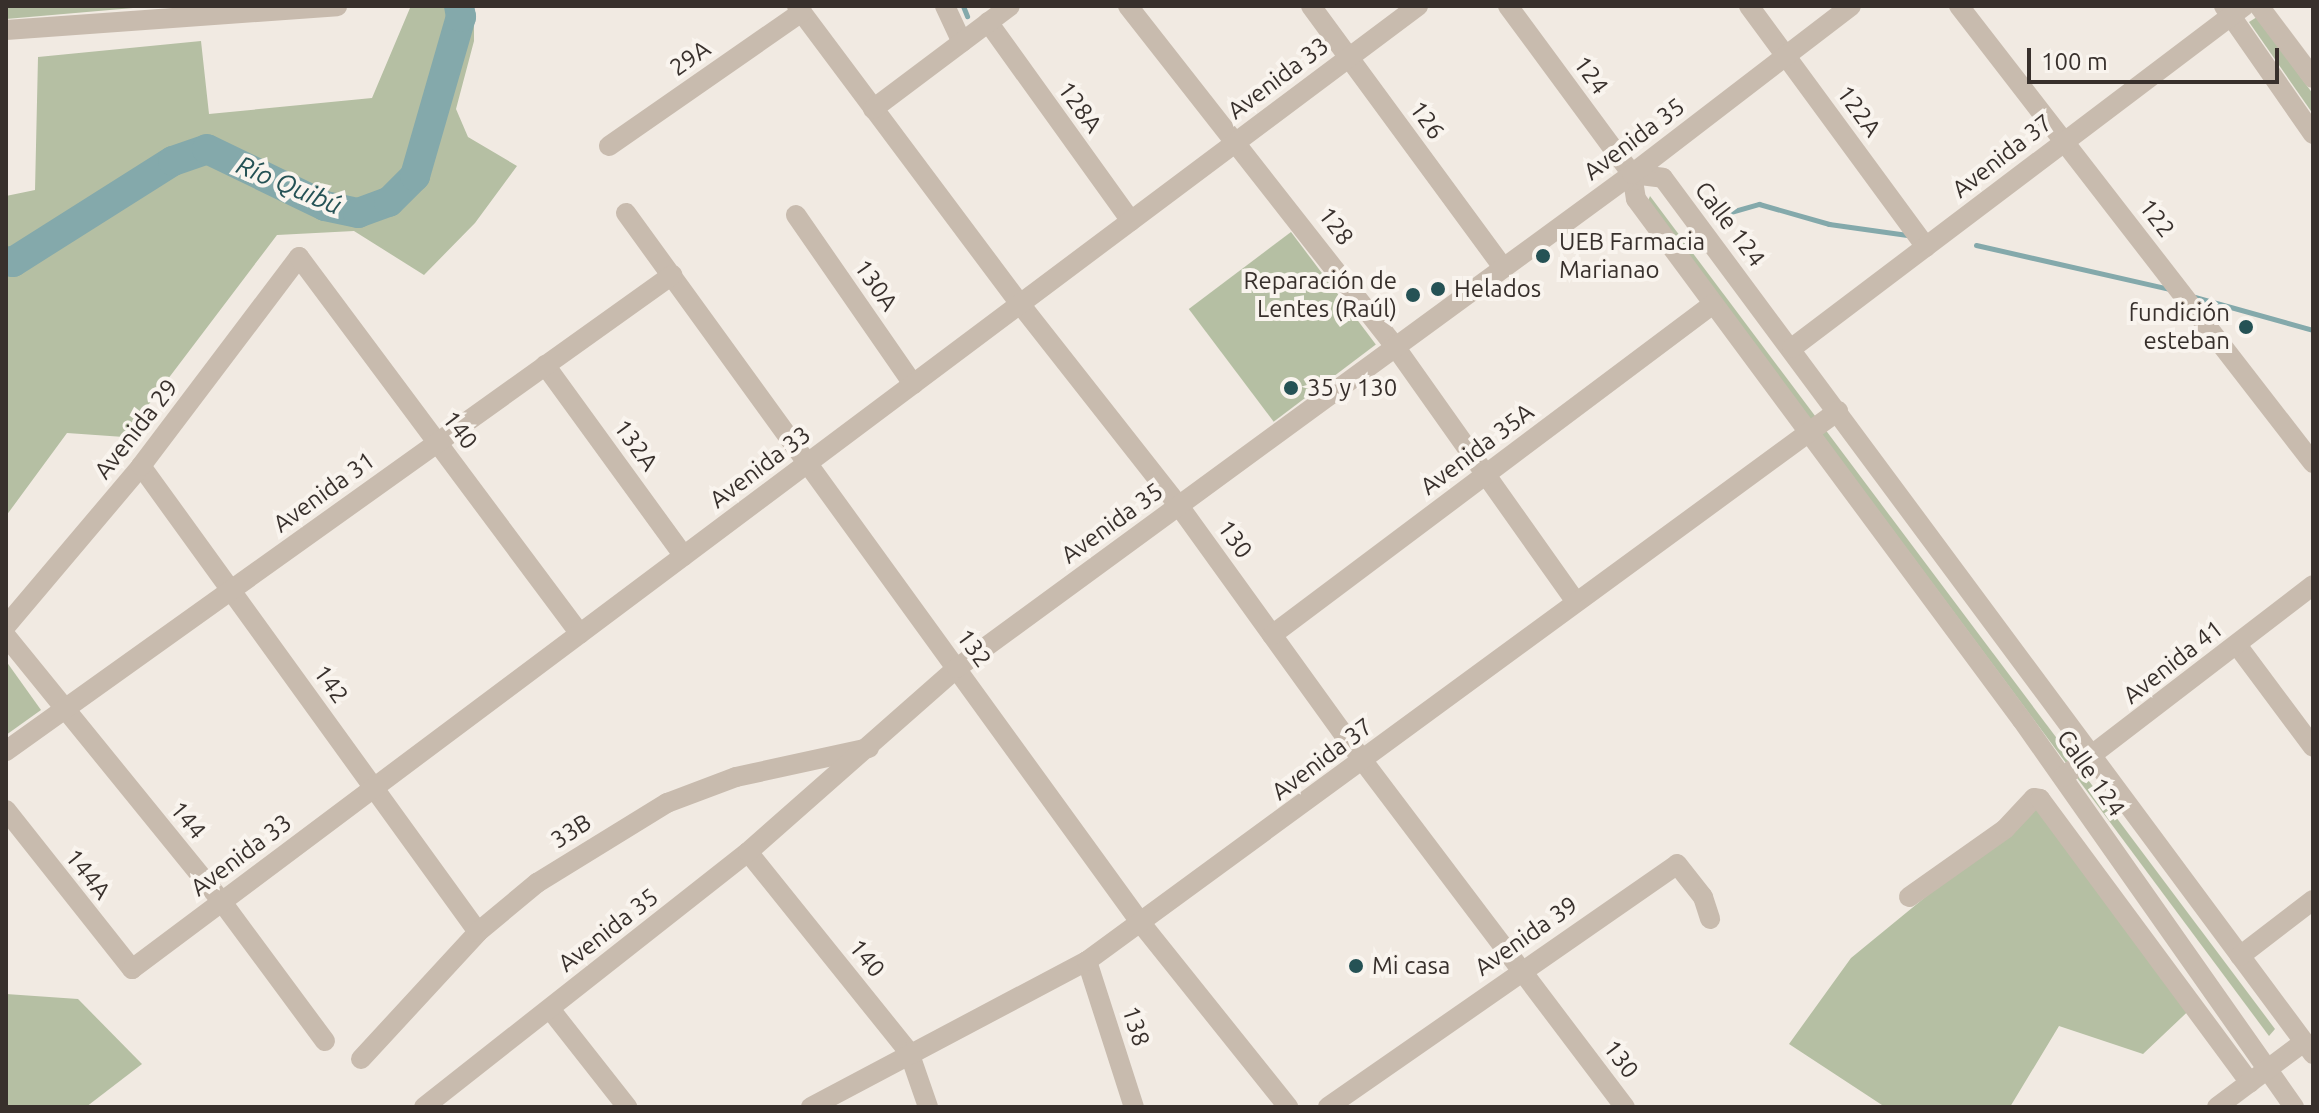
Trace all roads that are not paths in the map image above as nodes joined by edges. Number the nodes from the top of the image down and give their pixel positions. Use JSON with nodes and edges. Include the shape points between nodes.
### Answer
{"nodes":[{"id":1,"x":337,"y":6,"type":"edge"},
{"id":2,"x":945,"y":6,"type":"edge"},
{"id":3,"x":1010,"y":6,"type":"edge"},
{"id":4,"x":1128,"y":6,"type":"edge"},
{"id":5,"x":1311,"y":6,"type":"edge"},
{"id":6,"x":1418,"y":6,"type":"edge"},
{"id":7,"x":1508,"y":6,"type":"edge"},
{"id":8,"x":1749,"y":6,"type":"edge"},
{"id":9,"x":1851,"y":6,"type":"edge"},
{"id":10,"x":1959,"y":6,"type":"edge"},
{"id":11,"x":2259,"y":6,"type":"edge"},
{"id":12,"x":800,"y":9,"type":"edge"},
{"id":13,"x":2233,"y":9,"type":"edge"},
{"id":14,"x":188,"y":12,"type":"edge"},
{"id":15,"x":988,"y":22,"type":"junction"},
{"id":16,"x":6,"y":30,"type":"edge"},
{"id":17,"x":962,"y":42,"type":"junction"},
{"id":18,"x":1787,"y":54,"type":"junction"},
{"id":19,"x":1349,"y":58,"type":"junction"},
{"id":20,"x":2313,"y":78,"type":"edge"},
{"id":21,"x":873,"y":109,"type":"junction"},
{"id":22,"x":2313,"y":134,"type":"edge"},
{"id":23,"x":1238,"y":141,"type":"junction"},
{"id":24,"x":2063,"y":141,"type":"junction"},
{"id":25,"x":609,"y":146,"type":"dead end"},
{"id":26,"x":1632,"y":174,"type":"junction"},
{"id":27,"x":626,"y":213,"type":"dead end"},
{"id":28,"x":796,"y":215,"type":"dead end"},
{"id":29,"x":1131,"y":221,"type":"junction"},
{"id":30,"x":1926,"y":247,"type":"junction"},
{"id":31,"x":299,"y":257,"type":"joint"},
{"id":32,"x":1502,"y":266,"type":"junction"},
{"id":33,"x":672,"y":275,"type":"junction"},
{"id":34,"x":1020,"y":304,"type":"junction"},
{"id":35,"x":1713,"y":304,"type":"junction"},
{"id":36,"x":1394,"y":345,"type":"junction"},
{"id":37,"x":1792,"y":348,"type":"junction"},
{"id":38,"x":545,"y":365,"type":"junction"},
{"id":39,"x":913,"y":384,"type":"junction"},
{"id":40,"x":1838,"y":411,"type":"junction"},
{"id":41,"x":1807,"y":433,"type":"junction"},
{"id":42,"x":437,"y":443,"type":"junction"},
{"id":43,"x":808,"y":463,"type":"junction"},
{"id":44,"x":2313,"y":463,"type":"edge"},
{"id":45,"x":141,"y":466,"type":"junction"},
{"id":46,"x":1487,"y":475,"type":"junction"},
{"id":47,"x":1179,"y":506,"type":"junction"},
{"id":48,"x":684,"y":556,"type":"junction"},
{"id":49,"x":2313,"y":585,"type":"edge"},
{"id":50,"x":231,"y":590,"type":"junction"},
{"id":51,"x":1576,"y":602,"type":"junction"},
{"id":52,"x":6,"y":626,"type":"edge"},
{"id":53,"x":580,"y":634,"type":"junction"},
{"id":54,"x":1272,"y":635,"type":"junction"},
{"id":55,"x":6,"y":636,"type":"edge"},
{"id":56,"x":2237,"y":645,"type":"junction"},
{"id":57,"x":957,"y":668,"type":"junction"},
{"id":58,"x":62,"y":710,"type":"junction"},
{"id":59,"x":2313,"y":747,"type":"edge"},
{"id":60,"x":869,"y":748,"type":"junction"},
{"id":61,"x":6,"y":751,"type":"edge"},
{"id":62,"x":2091,"y":757,"type":"junction"},
{"id":63,"x":1363,"y":761,"type":"junction"},
{"id":64,"x":2063,"y":777,"type":"junction"},
{"id":65,"x":374,"y":787,"type":"junction"},
{"id":66,"x":6,"y":810,"type":"edge"},
{"id":67,"x":748,"y":852,"type":"junction"},
{"id":68,"x":1909,"y":897,"type":"dead end"},
{"id":69,"x":2313,"y":900,"type":"edge"},
{"id":70,"x":222,"y":902,"type":"junction"},
{"id":71,"x":1710,"y":919,"type":"dead end"},
{"id":72,"x":1140,"y":922,"type":"junction"},
{"id":73,"x":478,"y":932,"type":"junction"},
{"id":74,"x":2240,"y":956,"type":"junction"},
{"id":75,"x":1087,"y":961,"type":"junction"},
{"id":76,"x":132,"y":969,"type":"joint"},
{"id":77,"x":1522,"y":969,"type":"junction"},
{"id":78,"x":550,"y":1009,"type":"junction"},
{"id":79,"x":325,"y":1041,"type":"dead end"},
{"id":80,"x":2308,"y":1048,"type":"edge"},
{"id":81,"x":909,"y":1052,"type":"junction"},
{"id":82,"x":361,"y":1059,"type":"dead end"},
{"id":83,"x":2269,"y":1069,"type":"junction"},
{"id":84,"x":2250,"y":1083,"type":"junction"},
{"id":85,"x":424,"y":1107,"type":"edge"},
{"id":86,"x":627,"y":1107,"type":"edge"},
{"id":87,"x":811,"y":1107,"type":"edge"},
{"id":88,"x":928,"y":1107,"type":"edge"},
{"id":89,"x":1134,"y":1107,"type":"edge"},
{"id":90,"x":1288,"y":1107,"type":"edge"},
{"id":91,"x":1328,"y":1107,"type":"edge"},
{"id":92,"x":1625,"y":1107,"type":"edge"},
{"id":93,"x":2217,"y":1107,"type":"edge"},
{"id":94,"x":2294,"y":1107,"type":"edge"}],
"edges":[{"from":1,"to":14,"type":"street"},
{"from":2,"to":17,"type":"street"},
{"from":3,"to":15,"type":"street"},
{"from":4,"to":23,"type":"street","name":"128"},
{"from":5,"to":19,"type":"street","name":"126"},
{"from":6,"to":19,"type":"street","name":"Avenida 33"},
{"from":7,"to":26,"type":"street","name":"124"},
{"from":8,"to":18,"type":"street","name":"122A"},
{"from":9,"to":18,"type":"street","name":"Avenida 35"},
{"from":10,"to":24,"type":"street","name":"122"},
{"from":11,"to":20,"type":"street"},
{"from":12,"to":21,"type":"street","name":"130"},
{"from":12,"to":25,"type":"street","name":"29A"},
{"from":13,"to":22,"type":"street"},
{"from":13,"to":24,"type":"street","name":"Avenida 37"},
{"from":14,"to":16,"type":"street"},
{"from":15,"to":17,"type":"street"},
{"from":15,"to":29,"type":"street","name":"128A"},
{"from":17,"to":21,"type":"street"},
{"from":18,"to":26,"type":"street","name":"Avenida 35"},
{"from":18,"to":30,"type":"street","name":"122A"},
{"from":19,"to":23,"type":"street","name":"Avenida 33"},
{"from":19,"to":32,"type":"street","name":"126"},
{"from":21,"to":34,"type":"street","name":"130"},
{"from":23,"to":29,"type":"street","name":"Avenida 33"},
{"from":23,"to":36,"type":"street","name":"128"},
{"from":24,"to":30,"type":"street","name":"Avenida 37"},
{"from":24,"to":44,"type":"street","name":"122"},
{"from":26,"to":32,"type":"street","name":"Avenida 35"},
{"from":26,"to":35,"type":"street","name":"Calle 124","via":[[1636,199]]},
{"from":26,"to":37,"type":"street","name":"Calle 124","via":[[1663,178]]},
{"from":27,"to":33,"type":"street","name":"132"},
{"from":28,"to":39,"type":"street","name":"130A"},
{"from":29,"to":34,"type":"street","name":"Avenida 33"},
{"from":30,"to":37,"type":"street","name":"Avenida 37"},
{"from":31,"to":42,"type":"street","name":"140"},
{"from":31,"to":45,"type":"street","name":"Avenida 29"},
{"from":32,"to":36,"type":"street","name":"Avenida 35"},
{"from":33,"to":38,"type":"street","name":"Avenida 31"},
{"from":33,"to":43,"type":"street","name":"132"},
{"from":34,"to":39,"type":"street","name":"Avenida 33"},
{"from":34,"to":47,"type":"street","name":"130"},
{"from":35,"to":41,"type":"street","name":"Calle 124"},
{"from":35,"to":46,"type":"street","name":"Avenida 35A"},
{"from":36,"to":46,"type":"street","name":"128"},
{"from":36,"to":47,"type":"street","name":"Avenida 35"},
{"from":37,"to":40,"type":"street","name":"Calle 124"},
{"from":38,"to":42,"type":"street","name":"Avenida 31"},
{"from":38,"to":48,"type":"street","name":"132A"},
{"from":39,"to":43,"type":"street","name":"Avenida 33"},
{"from":40,"to":41,"type":"street","name":"Avenida 37"},
{"from":40,"to":62,"type":"street","name":"Calle 124"},
{"from":41,"to":51,"type":"street","name":"Avenida 37"},
{"from":41,"to":64,"type":"street","name":"Calle 124"},
{"from":42,"to":50,"type":"street","name":"Avenida 31"},
{"from":42,"to":53,"type":"street","name":"140"},
{"from":43,"to":48,"type":"street","name":"Avenida 33"},
{"from":43,"to":57,"type":"street","name":"132"},
{"from":45,"to":50,"type":"street","name":"142"},
{"from":45,"to":52,"type":"street","name":"Avenida 29"},
{"from":46,"to":51,"type":"street","name":"128"},
{"from":46,"to":54,"type":"street","name":"Avenida 35A"},
{"from":47,"to":54,"type":"street","name":"130"},
{"from":47,"to":57,"type":"street","name":"Avenida 35"},
{"from":48,"to":53,"type":"street","name":"Avenida 33"},
{"from":49,"to":56,"type":"street","name":"Avenida 41"},
{"from":50,"to":58,"type":"street","name":"Avenida 31"},
{"from":50,"to":65,"type":"street","name":"142"},
{"from":51,"to":63,"type":"street","name":"Avenida 37"},
{"from":53,"to":65,"type":"street","name":"Avenida 33"},
{"from":54,"to":63,"type":"street","name":"130"},
{"from":55,"to":58,"type":"street","name":"144"},
{"from":56,"to":59,"type":"street"},
{"from":56,"to":62,"type":"street","name":"Avenida 41"},
{"from":57,"to":60,"type":"street","name":"Avenida 35"},
{"from":57,"to":72,"type":"street","name":"132"},
{"from":58,"to":61,"type":"street","name":"Avenida 31"},
{"from":58,"to":70,"type":"street","name":"144"},
{"from":60,"to":67,"type":"street","name":"Avenida 35"},
{"from":60,"to":73,"type":"street","name":"33B","via":[[782,765],[667,803],[537,883]]},
{"from":62,"to":64,"type":"street","name":"Avenida 41"},
{"from":62,"to":74,"type":"street","name":"Calle 124"},
{"from":63,"to":72,"type":"street","name":"Avenida 37"},
{"from":63,"to":77,"type":"street","name":"130"},
{"from":64,"to":83,"type":"street","name":"Calle 124"},
{"from":65,"to":70,"type":"street","name":"Avenida 33"},
{"from":65,"to":73,"type":"street","name":"142"},
{"from":66,"to":76,"type":"street","name":"144A"},
{"from":67,"to":78,"type":"street","name":"Avenida 35"},
{"from":67,"to":81,"type":"street","name":"140"},
{"from":68,"to":84,"type":"street","via":[[2005,829],[2034,798],[2040,799]]},
{"from":69,"to":74,"type":"street"},
{"from":70,"to":76,"type":"street","name":"Avenida 33"},
{"from":70,"to":79,"type":"street","name":"144"},
{"from":71,"to":77,"type":"street","name":"Avenida 39","via":[[1703,897],[1677,864]]},
{"from":72,"to":75,"type":"street","name":"Avenida 37"},
{"from":72,"to":90,"type":"street","name":"132"},
{"from":73,"to":82,"type":"street","name":"33B"},
{"from":74,"to":80,"type":"street","name":"Calle 124"},
{"from":75,"to":81,"type":"street","name":"Avenida 37"},
{"from":75,"to":89,"type":"street","name":"138"},
{"from":77,"to":91,"type":"street","name":"Avenida 39"},
{"from":77,"to":92,"type":"street","name":"130"},
{"from":78,"to":85,"type":"street","name":"Avenida 35"},
{"from":78,"to":86,"type":"street"},
{"from":80,"to":83,"type":"street"},
{"from":81,"to":87,"type":"street","name":"Avenida 37"},
{"from":81,"to":88,"type":"street","name":"140"},
{"from":83,"to":84,"type":"street"},
{"from":83,"to":94,"type":"street","name":"Calle 124"},
{"from":84,"to":93,"type":"street"}]}
